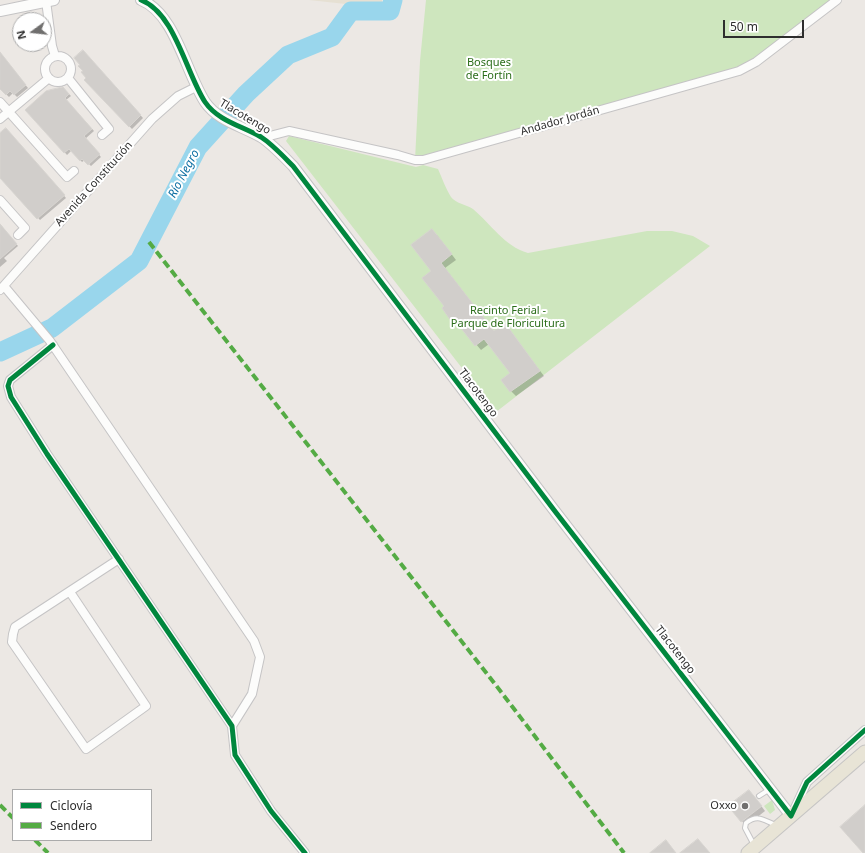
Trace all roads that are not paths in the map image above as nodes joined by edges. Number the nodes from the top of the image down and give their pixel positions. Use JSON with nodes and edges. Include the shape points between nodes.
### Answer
{"nodes":[{"id":1,"x":140,"y":0,"type":"edge"},
{"id":2,"x":837,"y":0,"type":"edge"},
{"id":3,"x":50,"y":1,"type":"edge"},
{"id":4,"x":0,"y":11,"type":"edge"},
{"id":5,"x":54,"y":56,"type":"junction"},
{"id":6,"x":49,"y":78,"type":"junction"},
{"id":7,"x":68,"y":78,"type":"junction"},
{"id":8,"x":196,"y":86,"type":"junction"},
{"id":9,"x":0,"y":102,"type":"edge"},
{"id":10,"x":8,"y":111,"type":"junction"},
{"id":11,"x":0,"y":118,"type":"edge"},
{"id":12,"x":102,"y":135,"type":"dead end"},
{"id":13,"x":262,"y":138,"type":"junction"},
{"id":14,"x":74,"y":171,"type":"dead end"},
{"id":15,"x":0,"y":200,"type":"edge"},
{"id":16,"x":18,"y":235,"type":"dead end"},
{"id":17,"x":2,"y":288,"type":"edge"},
{"id":18,"x":51,"y":343,"type":"junction"},
{"id":19,"x":119,"y":559,"type":"junction"},
{"id":20,"x":70,"y":592,"type":"junction"},
{"id":21,"x":232,"y":726,"type":"junction"},
{"id":22,"x":865,"y":730,"type":"edge"},
{"id":23,"x":865,"y":752,"type":"edge"},
{"id":24,"x":770,"y":788,"type":"junction"},
{"id":25,"x":759,"y":796,"type":"dead end"},
{"id":26,"x":791,"y":816,"type":"junction"},
{"id":27,"x":780,"y":826,"type":"junction"},
{"id":28,"x":752,"y":850,"type":"edge"},
{"id":29,"x":305,"y":853,"type":"edge"}],
"edges":[{"from":1,"to":8,"type":"street","name":"Tlacotengo","via":[[154,8],[165,21]]},
{"from":2,"to":13,"type":"street","name":"Andador Jordán","via":[[756,62],[739,71],[423,160],[289,130]]},
{"from":3,"to":4,"type":"street"},
{"from":3,"to":5,"type":"street"},
{"from":5,"to":6,"type":"street","via":[[45,66]]},
{"from":5,"to":7,"type":"street","via":[[63,57],[69,62],[71,70]]},
{"from":6,"to":7,"type":"street","via":[[56,82]]},
{"from":6,"to":10,"type":"street"},
{"from":7,"to":12,"type":"street","via":[[109,129]]},
{"from":8,"to":13,"type":"street","name":"Tlacotengo","via":[[217,115]]},
{"from":8,"to":17,"type":"street","name":"Avenida Constitución","via":[[178,96],[152,119]]},
{"from":9,"to":10,"type":"street"},
{"from":10,"to":11,"type":"street"},
{"from":10,"to":14,"type":"street","via":[[67,176]]},
{"from":13,"to":24,"type":"street","name":"Tlacotengo","via":[[293,166],[554,510]]},
{"from":15,"to":16,"type":"street","via":[[25,228]]},
{"from":17,"to":18,"type":"street"},
{"from":18,"to":19,"type":"street","via":[[10,380],[8,386],[11,397]]},
{"from":18,"to":21,"type":"street","via":[[254,640],[260,657],[252,694]]},
{"from":19,"to":20,"type":"street"},
{"from":19,"to":21,"type":"street"},
{"from":20,"to":20,"type":"street","via":[[15,627],[12,642],[86,748],[146,706]]},
{"from":21,"to":29,"type":"street","via":[[235,755],[271,811]]},
{"from":22,"to":26,"type":"street","via":[[807,782]]},
{"from":23,"to":26,"type":"main road"},
{"from":24,"to":25,"type":"lane"},
{"from":24,"to":26,"type":"street","name":"Tlacotengo"},
{"from":26,"to":27,"type":"main road"},
{"from":27,"to":28,"type":"main road"},
{"from":27,"to":28,"type":"lane","via":[[759,818],[752,818],[746,823],[745,828]]}]}
